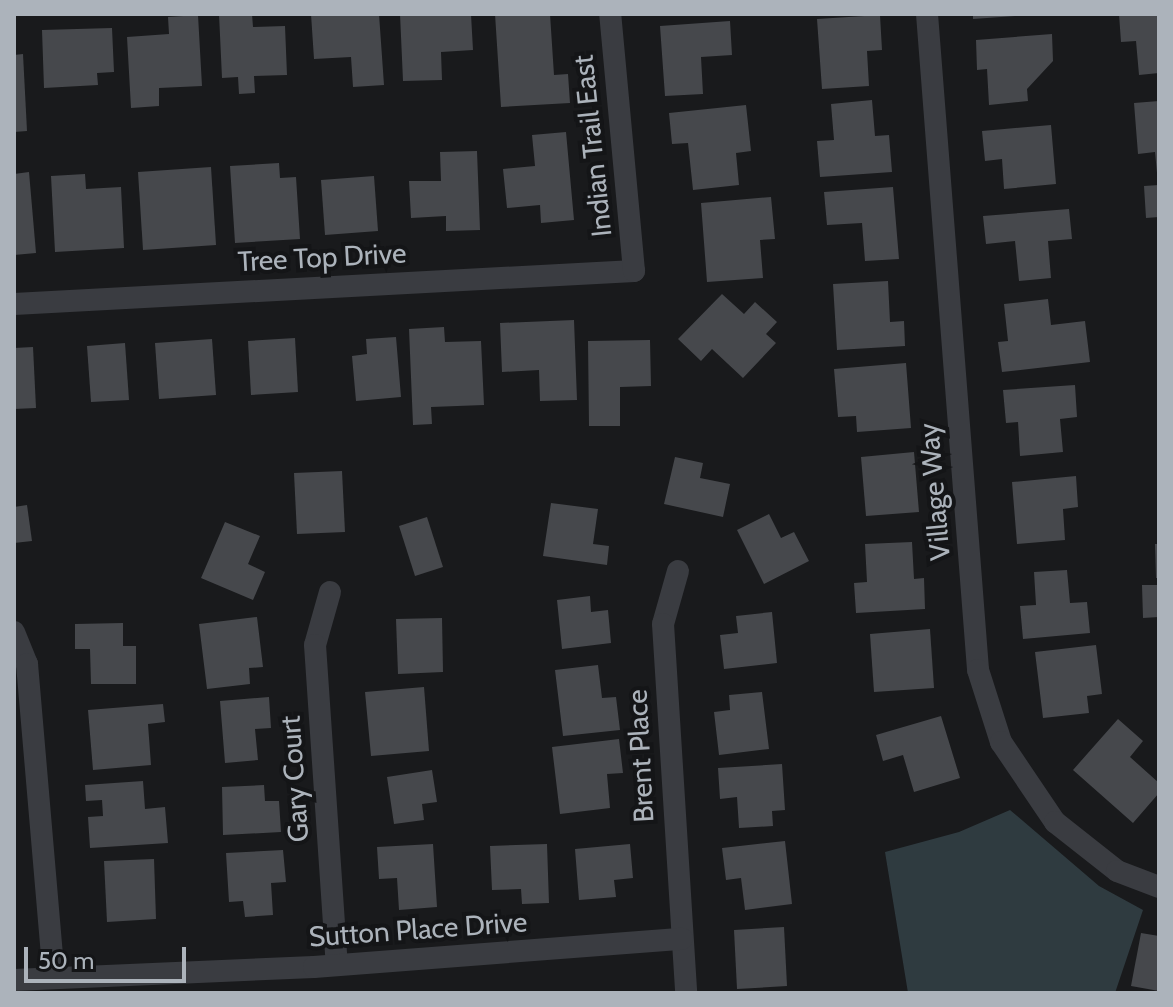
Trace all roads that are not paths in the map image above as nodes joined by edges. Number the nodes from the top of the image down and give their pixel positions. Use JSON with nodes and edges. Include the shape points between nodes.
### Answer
{"nodes":[{"id":1,"x":610,"y":14,"type":"edge"},
{"id":2,"x":927,"y":14,"type":"edge"},
{"id":3,"x":634,"y":271,"type":"joint"},
{"id":4,"x":14,"y":304,"type":"edge"},
{"id":5,"x":678,"y":571,"type":"dead end"},
{"id":6,"x":330,"y":592,"type":"dead end"},
{"id":7,"x":14,"y":632,"type":"edge"},
{"id":8,"x":1159,"y":887,"type":"edge"},
{"id":9,"x":682,"y":939,"type":"junction"},
{"id":10,"x":337,"y":964,"type":"junction"},
{"id":11,"x":54,"y":978,"type":"junction"},
{"id":12,"x":14,"y":980,"type":"edge"},
{"id":13,"x":686,"y":993,"type":"edge"}],
"edges":[{"from":1,"to":3,"type":"street","name":"Indian Trail East"},
{"from":2,"to":8,"type":"street","name":"Village Way","via":[[978,670],[1001,742],[1055,822],[1117,871]]},
{"from":3,"to":4,"type":"street","name":"Tree Top Drive"},
{"from":5,"to":9,"type":"street","name":"Brent Place","via":[[663,624]]},
{"from":6,"to":10,"type":"street","name":"Gary Court","via":[[315,645]]},
{"from":7,"to":11,"type":"street","via":[[27,664]]},
{"from":9,"to":10,"type":"street","name":"Sutton Place Drive"},
{"from":9,"to":13,"type":"street","name":"Brent Place"},
{"from":10,"to":11,"type":"street","name":"Sutton Place Drive"},
{"from":11,"to":12,"type":"street","name":"Sutton Place Drive"}]}
